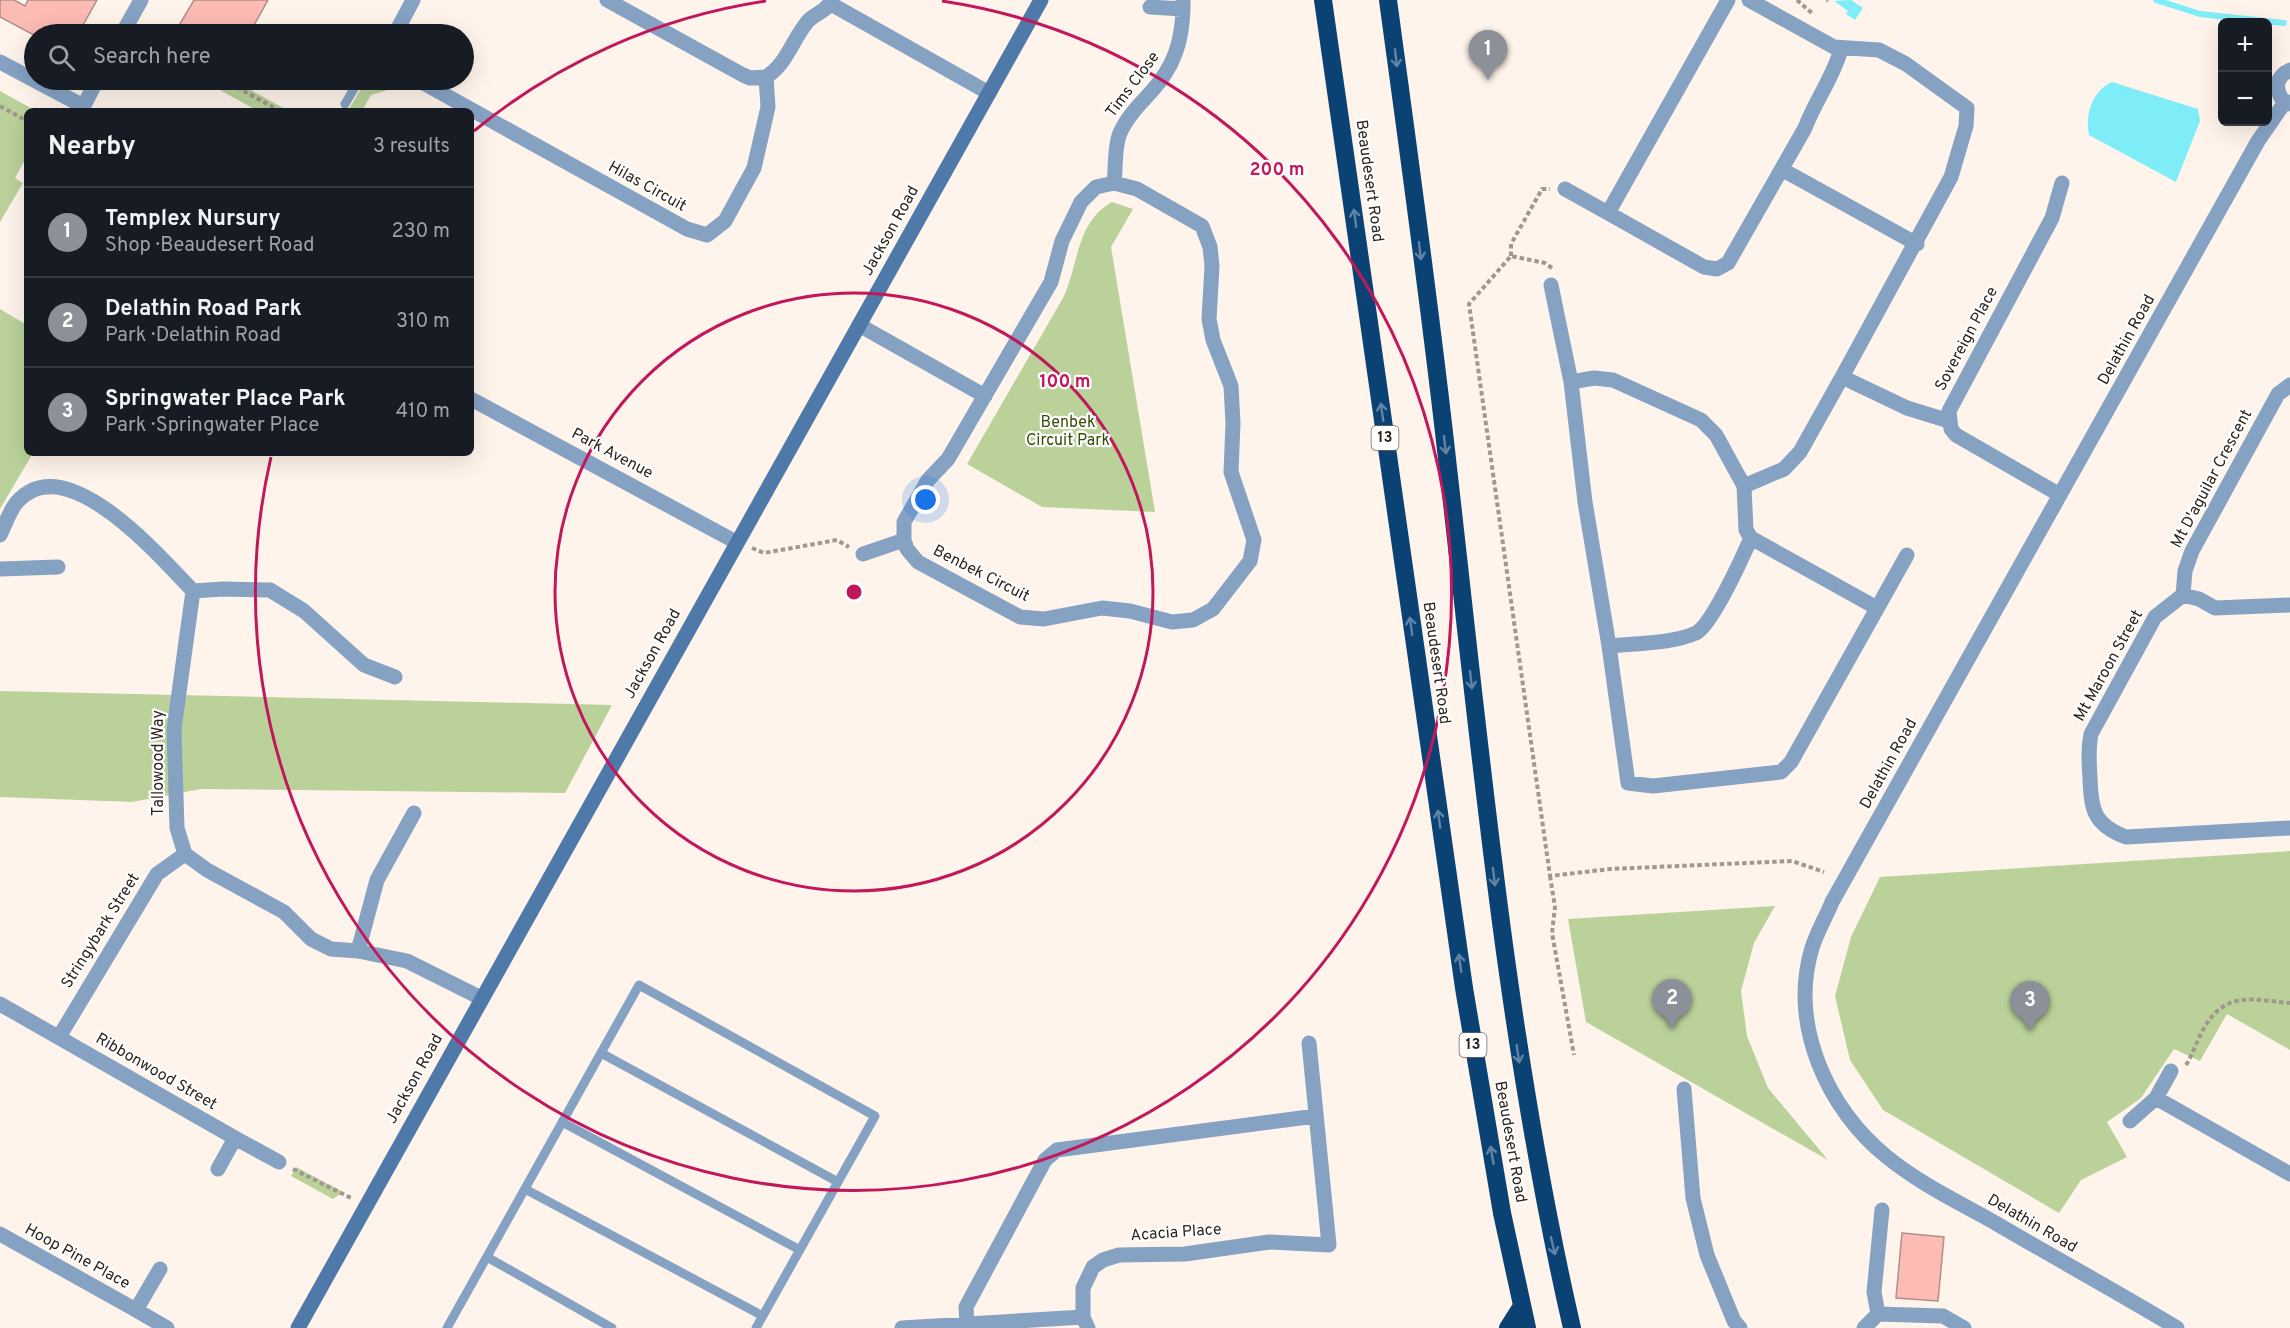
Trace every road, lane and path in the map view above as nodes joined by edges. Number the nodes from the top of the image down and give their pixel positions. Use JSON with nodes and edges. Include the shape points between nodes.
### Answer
{"nodes":[{"id":1,"x":141,"y":0,"type":"edge"},
{"id":2,"x":413,"y":0,"type":"edge"},
{"id":3,"x":607,"y":0,"type":"edge"},
{"id":4,"x":1041,"y":0,"type":"edge"},
{"id":5,"x":1323,"y":0,"type":"edge"},
{"id":6,"x":1388,"y":0,"type":"edge"},
{"id":7,"x":1728,"y":0,"type":"edge"},
{"id":8,"x":1749,"y":0,"type":"edge"},
{"id":9,"x":831,"y":2,"type":"edge"},
{"id":10,"x":1183,"y":4,"type":"edge"},
{"id":11,"x":1150,"y":7,"type":"dead end"},
{"id":12,"x":128,"y":24,"type":"edge"},
{"id":13,"x":400,"y":24,"type":"edge"},
{"id":14,"x":1841,"y":49,"type":"junction"},
{"id":15,"x":0,"y":63,"type":"edge"},
{"id":16,"x":2290,"y":70,"type":"edge"},
{"id":17,"x":24,"y":76,"type":"edge"},
{"id":18,"x":765,"y":76,"type":"junction"},
{"id":19,"x":48,"y":90,"type":"edge"},
{"id":20,"x":92,"y":90,"type":"edge"},
{"id":21,"x":242,"y":90,"type":"edge"},
{"id":22,"x":353,"y":90,"type":"edge"},
{"id":23,"x":436,"y":90,"type":"edge"},
{"id":24,"x":989,"y":93,"type":"junction"},
{"id":25,"x":2288,"y":103,"type":"edge"},
{"id":26,"x":345,"y":104,"type":"dead end"},
{"id":27,"x":0,"y":106,"type":"edge"},
{"id":28,"x":80,"y":108,"type":"edge"},
{"id":29,"x":83,"y":108,"type":"edge"},
{"id":30,"x":275,"y":108,"type":"edge"},
{"id":31,"x":468,"y":108,"type":"edge"},
{"id":32,"x":474,"y":111,"type":"edge"},
{"id":33,"x":24,"y":119,"type":"edge"},
{"id":34,"x":1783,"y":170,"type":"junction"},
{"id":35,"x":1114,"y":183,"type":"junction"},
{"id":36,"x":2062,"y":183,"type":"dead end"},
{"id":37,"x":1565,"y":189,"type":"joint"},
{"id":38,"x":1608,"y":213,"type":"junction"},
{"id":39,"x":1917,"y":244,"type":"junction"},
{"id":40,"x":1511,"y":256,"type":"junction"},
{"id":41,"x":1551,"y":285,"type":"joint"},
{"id":42,"x":859,"y":325,"type":"junction"},
{"id":43,"x":1842,"y":377,"type":"junction"},
{"id":44,"x":1571,"y":382,"type":"junction"},
{"id":45,"x":2290,"y":385,"type":"edge"},
{"id":46,"x":985,"y":396,"type":"junction"},
{"id":47,"x":474,"y":401,"type":"edge"},
{"id":48,"x":1949,"y":421,"type":"junction"},
{"id":49,"x":1744,"y":486,"type":"junction"},
{"id":50,"x":2060,"y":495,"type":"junction"},
{"id":51,"x":0,"y":535,"type":"edge"},
{"id":52,"x":1751,"y":538,"type":"junction"},
{"id":53,"x":904,"y":540,"type":"junction"},
{"id":54,"x":736,"y":542,"type":"junction"},
{"id":55,"x":863,"y":554,"type":"joint"},
{"id":56,"x":1907,"y":555,"type":"dead end"},
{"id":57,"x":58,"y":567,"type":"dead end"},
{"id":58,"x":0,"y":569,"type":"edge"},
{"id":59,"x":193,"y":591,"type":"junction"},
{"id":60,"x":2183,"y":595,"type":"junction"},
{"id":61,"x":2290,"y":605,"type":"edge"},
{"id":62,"x":1877,"y":608,"type":"junction"},
{"id":63,"x":1609,"y":646,"type":"junction"},
{"id":64,"x":395,"y":677,"type":"dead end"},
{"id":65,"x":414,"y":813,"type":"dead end"},
{"id":66,"x":2290,"y":828,"type":"edge"},
{"id":67,"x":185,"y":854,"type":"junction"},
{"id":68,"x":1824,"y":872,"type":"dead end"},
{"id":69,"x":1550,"y":876,"type":"junction"},
{"id":70,"x":358,"y":951,"type":"junction"},
{"id":71,"x":481,"y":998,"type":"junction"},
{"id":72,"x":0,"y":1004,"type":"edge"},
{"id":73,"x":2290,"y":1004,"type":"edge"},
{"id":74,"x":58,"y":1037,"type":"junction"},
{"id":75,"x":1309,"y":1043,"type":"dead end"},
{"id":76,"x":601,"y":1053,"type":"junction"},
{"id":77,"x":1574,"y":1055,"type":"dead end"},
{"id":78,"x":2171,"y":1071,"type":"joint"},
{"id":79,"x":1684,"y":1089,"type":"dead end"},
{"id":80,"x":2156,"y":1098,"type":"junction"},
{"id":81,"x":1316,"y":1116,"type":"junction"},
{"id":82,"x":2130,"y":1121,"type":"dead end"},
{"id":83,"x":562,"y":1122,"type":"junction"},
{"id":84,"x":235,"y":1138,"type":"junction"},
{"id":85,"x":279,"y":1162,"type":"joint"},
{"id":86,"x":218,"y":1169,"type":"dead end"},
{"id":87,"x":2290,"y":1174,"type":"edge"},
{"id":88,"x":838,"y":1182,"type":"junction"},
{"id":89,"x":525,"y":1189,"type":"junction"},
{"id":90,"x":365,"y":1205,"type":"junction"},
{"id":91,"x":1882,"y":1210,"type":"dead end"},
{"id":92,"x":0,"y":1234,"type":"edge"},
{"id":93,"x":800,"y":1250,"type":"junction"},
{"id":94,"x":487,"y":1257,"type":"junction"},
{"id":95,"x":160,"y":1269,"type":"dead end"},
{"id":96,"x":1522,"y":1306,"type":"junction"},
{"id":97,"x":136,"y":1311,"type":"junction"},
{"id":98,"x":1878,"y":1314,"type":"junction"},
{"id":99,"x":763,"y":1316,"type":"junction"},
{"id":100,"x":1086,"y":1323,"type":"edge"},
{"id":101,"x":967,"y":1324,"type":"junction"},
{"id":102,"x":1573,"y":1327,"type":"edge"},
{"id":103,"x":167,"y":1328,"type":"edge"},
{"id":104,"x":298,"y":1328,"type":"edge"},
{"id":105,"x":447,"y":1328,"type":"edge"},
{"id":106,"x":612,"y":1328,"type":"edge"},
{"id":107,"x":756,"y":1328,"type":"edge"},
{"id":108,"x":902,"y":1328,"type":"edge"},
{"id":109,"x":1508,"y":1328,"type":"edge"},
{"id":110,"x":1527,"y":1328,"type":"edge"},
{"id":111,"x":1740,"y":1328,"type":"edge"},
{"id":112,"x":1864,"y":1328,"type":"edge"},
{"id":113,"x":1964,"y":1328,"type":"edge"},
{"id":114,"x":2177,"y":1328,"type":"edge"}],
"edges":[{"from":1,"to":12,"type":"street"},
{"from":2,"to":13,"type":"street"},
{"from":3,"to":18,"type":"street","via":[[742,75]]},
{"from":4,"to":24,"type":"street","name":"Jackson Road"},
{"from":96,"to":5,"type":"highway","name":"Beaudesert Road","number":"13","one_way":true,"via":[[1464,988]]},
{"from":6,"to":102,"type":"highway","name":"Beaudesert Road","one_way":true,"via":[[1448,466],[1509,996],[1549,1227]]},
{"from":7,"to":38,"type":"street"},
{"from":8,"to":14,"type":"street"},
{"from":9,"to":18,"type":"street","via":[[810,19],[783,62]]},
{"from":9,"to":24,"type":"street"},
{"from":10,"to":11,"type":"street","name":"Tims Close"},
{"from":10,"to":35,"type":"street","name":"Tims Close","via":[[1182,38],[1175,58],[1119,134]]},
{"from":14,"to":34,"type":"street"},
{"from":14,"to":39,"type":"street","via":[[1879,50],[1906,64],[1967,108],[1966,126],[1951,177]]},
{"from":15,"to":17,"type":"street"},
{"from":16,"to":25,"type":"street","via":[[2277,85],[2279,95]]},
{"from":18,"to":32,"type":"street","name":"Hilas Circuit","via":[[768,107],[754,168],[725,221],[707,235],[687,230]]},
{"from":19,"to":28,"type":"street"},
{"from":20,"to":29,"type":"street"},
{"from":21,"to":30,"type":"path"},
{"from":22,"to":26,"type":"lane"},
{"from":23,"to":31,"type":"street","name":"Hilas Circuit"},
{"from":24,"to":42,"type":"street","name":"Jackson Road"},
{"from":25,"to":50,"type":"street","name":"Delathin Road","via":[[2258,141]]},
{"from":27,"to":33,"type":"path"},
{"from":34,"to":38,"type":"street","via":[[1728,263],[1717,269],[1704,267]]},
{"from":34,"to":39,"type":"street"},
{"from":35,"to":46,"type":"street","via":[[1096,187],[1082,202],[1062,241],[1051,282]]},
{"from":35,"to":53,"type":"street","name":"Benbek Circuit","via":[[1137,189],[1202,226],[1210,247],[1209,319],[1231,386],[1231,472],[1254,540],[1250,561],[1213,609],[1193,620],[1172,622],[1102,608],[1044,619],[1020,617],[918,562]]},
{"from":36,"to":48,"type":"street","name":"Sovereign Place","via":[[2052,218],[1954,401]]},
{"from":37,"to":38,"type":"street"},
{"from":37,"to":40,"type":"path","via":[[1542,189],[1511,244]]},
{"from":39,"to":43,"type":"street"},
{"from":40,"to":41,"type":"path","via":[[1552,267]]},
{"from":40,"to":69,"type":"path","via":[[1469,304]]},
{"from":41,"to":44,"type":"street"},
{"from":42,"to":46,"type":"street"},
{"from":42,"to":54,"type":"street","name":"Jackson Road"},
{"from":43,"to":48,"type":"street","via":[[1907,408]]},
{"from":43,"to":49,"type":"street","via":[[1800,452],[1784,469]]},
{"from":44,"to":49,"type":"street","via":[[1613,380],[1701,420],[1716,435]]},
{"from":44,"to":63,"type":"street","via":[[1585,502]]},
{"from":45,"to":60,"type":"street","name":"Mt D'aguilar Crescent","via":[[2278,394],[2192,551]]},
{"from":46,"to":53,"type":"street","via":[[904,522]]},
{"from":47,"to":54,"type":"street","name":"Park Avenue"},
{"from":48,"to":50,"type":"street","via":[[1956,435]]},
{"from":49,"to":52,"type":"street","via":[[1746,530]]},
{"from":50,"to":114,"type":"street","name":"Delathin Road","via":[[1832,902],[1812,946],[1805,1010],[1810,1042],[1838,1104],[1886,1156],[1911,1175]]},
{"from":51,"to":59,"type":"street","via":[[18,501],[40,487],[65,489],[93,498],[142,538]]},
{"from":52,"to":62,"type":"street"},
{"from":52,"to":63,"type":"street","via":[[1699,632]]},
{"from":53,"to":55,"type":"street"},
{"from":54,"to":55,"type":"path","via":[[764,553],[837,540]]},
{"from":54,"to":71,"type":"street","name":"Jackson Road"},
{"from":56,"to":62,"type":"street"},
{"from":57,"to":58,"type":"street"},
{"from":59,"to":64,"type":"street","via":[[270,590],[304,612],[364,665]]},
{"from":59,"to":67,"type":"street","name":"Tallowood Way","via":[[174,729],[177,828]]},
{"from":60,"to":61,"type":"street","via":[[2215,608]]},
{"from":60,"to":66,"type":"street","name":"Mt Maroon Street","via":[[2155,617],[2091,735],[2094,812],[2110,831],[2126,837]]},
{"from":62,"to":63,"type":"street","via":[[1791,762],[1781,772],[1766,775],[1653,786],[1628,783]]},
{"from":65,"to":70,"type":"street","via":[[377,880]]},
{"from":67,"to":70,"type":"street","via":[[284,912],[311,939],[331,950]]},
{"from":67,"to":74,"type":"street","name":"Stringybark Street","via":[[157,874]]},
{"from":68,"to":69,"type":"path","via":[[1792,861],[1610,869]]},
{"from":69,"to":77,"type":"path","via":[[1552,933]]},
{"from":70,"to":71,"type":"street","via":[[407,961]]},
{"from":71,"to":90,"type":"street","name":"Jackson Road"},
{"from":72,"to":74,"type":"street","name":"Ribbonwood Street"},
{"from":73,"to":78,"type":"path","via":[[2239,999],[2221,1006],[2204,1028],[2187,1065]]},
{"from":74,"to":84,"type":"street","name":"Ribbonwood Street"},
{"from":75,"to":81,"type":"street"},
{"from":76,"to":83,"type":"lane"},
{"from":76,"to":88,"type":"lane"},
{"from":76,"to":88,"type":"lane","via":[[639,985],[875,1116]]},
{"from":78,"to":80,"type":"street"},
{"from":79,"to":111,"type":"street","via":[[1693,1198],[1707,1255]]},
{"from":80,"to":82,"type":"street"},
{"from":80,"to":87,"type":"street"},
{"from":81,"to":100,"type":"street","name":"Acacia Place","via":[[1329,1245],[1269,1242],[1185,1254],[1119,1255],[1103,1260],[1093,1267],[1083,1288]]},
{"from":81,"to":101,"type":"street","via":[[1056,1150],[1045,1160],[966,1307]]},
{"from":83,"to":89,"type":"lane"},
{"from":83,"to":93,"type":"lane"},
{"from":84,"to":85,"type":"street","name":"Ribbonwood Street"},
{"from":84,"to":86,"type":"street"},
{"from":85,"to":90,"type":"path"},
{"from":88,"to":93,"type":"lane"},
{"from":89,"to":94,"type":"lane"},
{"from":89,"to":99,"type":"lane"},
{"from":90,"to":104,"type":"street","name":"Jackson Road"},
{"from":91,"to":98,"type":"street","via":[[1874,1292]]},
{"from":92,"to":97,"type":"street","name":"Hoop Pine Place"},
{"from":93,"to":99,"type":"lane"},
{"from":94,"to":105,"type":"lane"},
{"from":94,"to":106,"type":"lane"},
{"from":95,"to":97,"type":"street","name":"Hoop Pine Place"},
{"from":96,"to":109,"type":"highway"},
{"from":96,"to":110,"type":"highway","name":"Beaudesert Road","number":"13"},
{"from":97,"to":103,"type":"street","name":"Hoop Pine Place"},
{"from":98,"to":112,"type":"street"},
{"from":98,"to":113,"type":"street","via":[[1944,1316]]},
{"from":99,"to":107,"type":"lane"},
{"from":100,"to":101,"type":"street"},
{"from":101,"to":108,"type":"street"}]}
